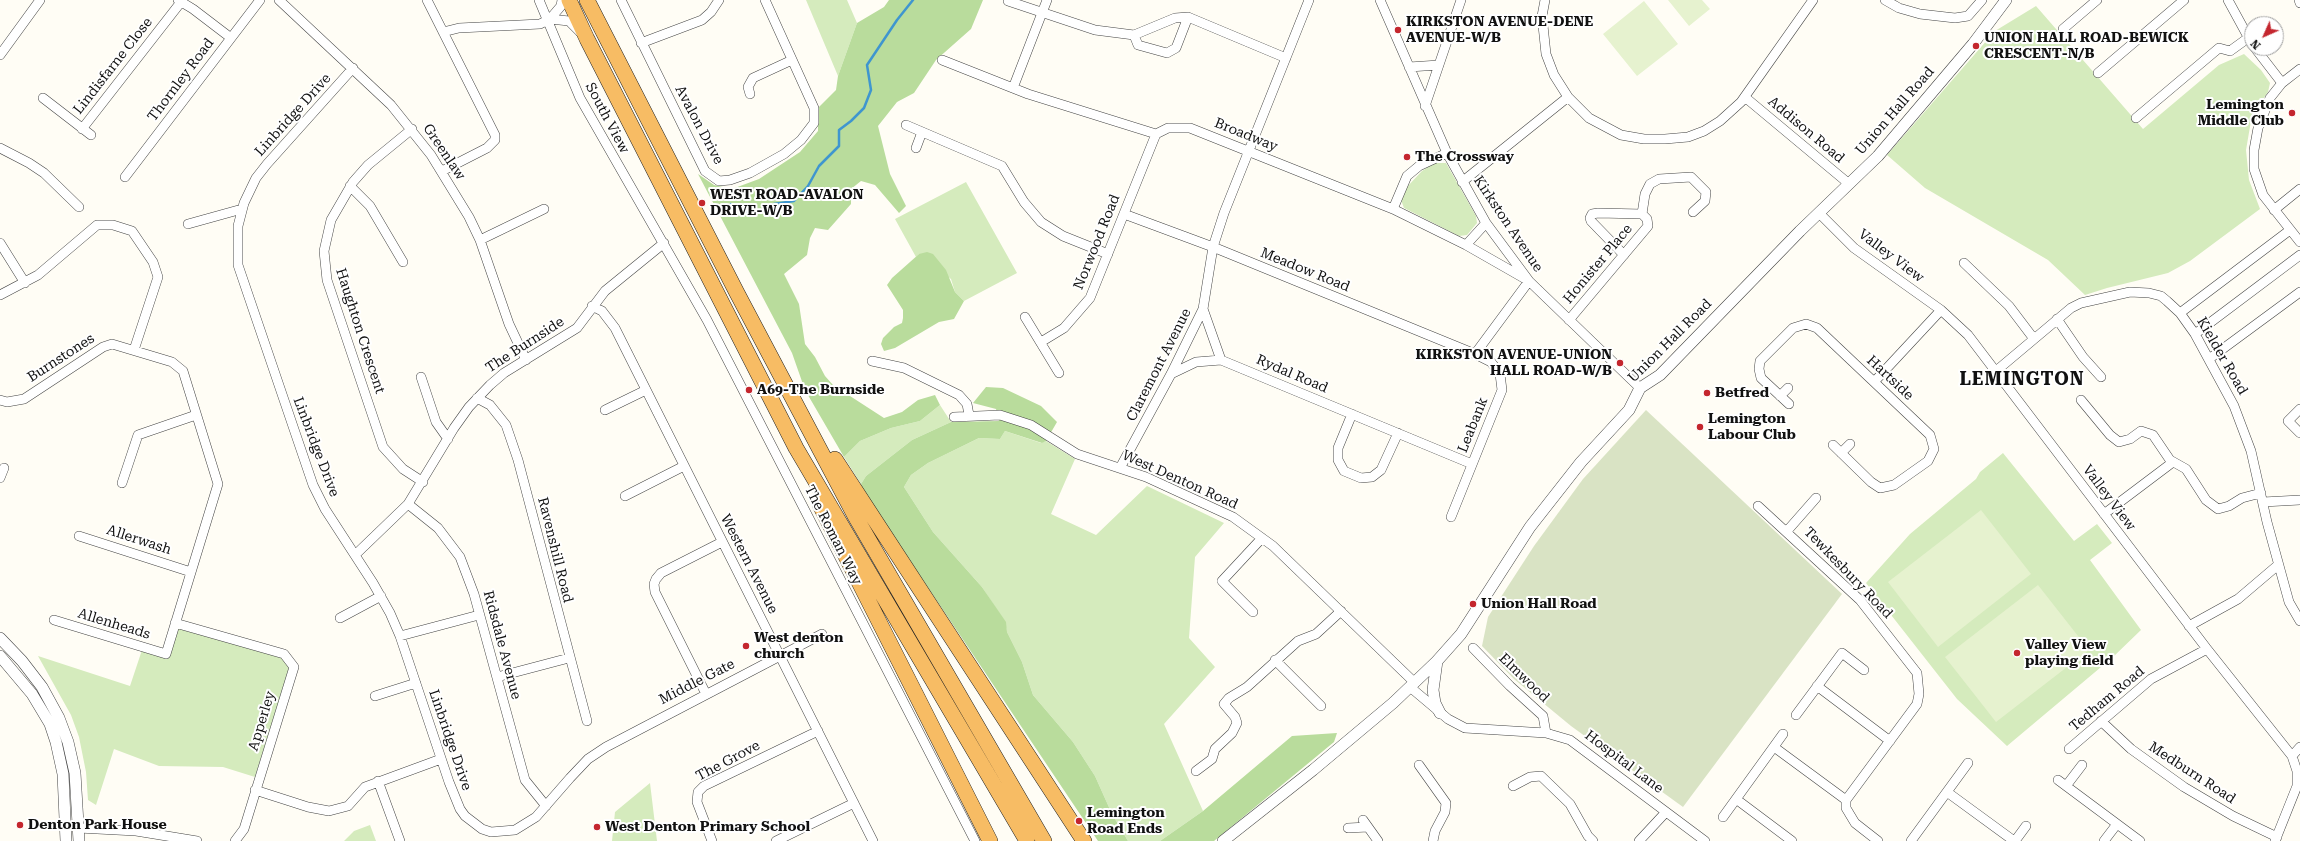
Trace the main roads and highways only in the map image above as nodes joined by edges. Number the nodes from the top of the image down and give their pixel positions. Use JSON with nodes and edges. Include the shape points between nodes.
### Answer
{"nodes":[{"id":1,"x":569,"y":0,"type":"edge"},
{"id":2,"x":587,"y":0,"type":"edge"},
{"id":3,"x":737,"y":293,"type":"junction"},
{"id":4,"x":796,"y":448,"type":"junction"},
{"id":5,"x":990,"y":841,"type":"edge"},
{"id":6,"x":1027,"y":841,"type":"edge"},
{"id":7,"x":1044,"y":841,"type":"edge"},
{"id":8,"x":1084,"y":841,"type":"edge"}],
"edges":[{"from":1,"to":4,"type":"highway"},
{"from":2,"to":3,"type":"highway"},
{"from":3,"to":7,"type":"highway","via":[[854,516]]},
{"from":3,"to":8,"type":"highway","via":[[860,501]]},
{"from":4,"to":5,"type":"highway","via":[[816,498]]},
{"from":4,"to":6,"type":"highway"}]}
